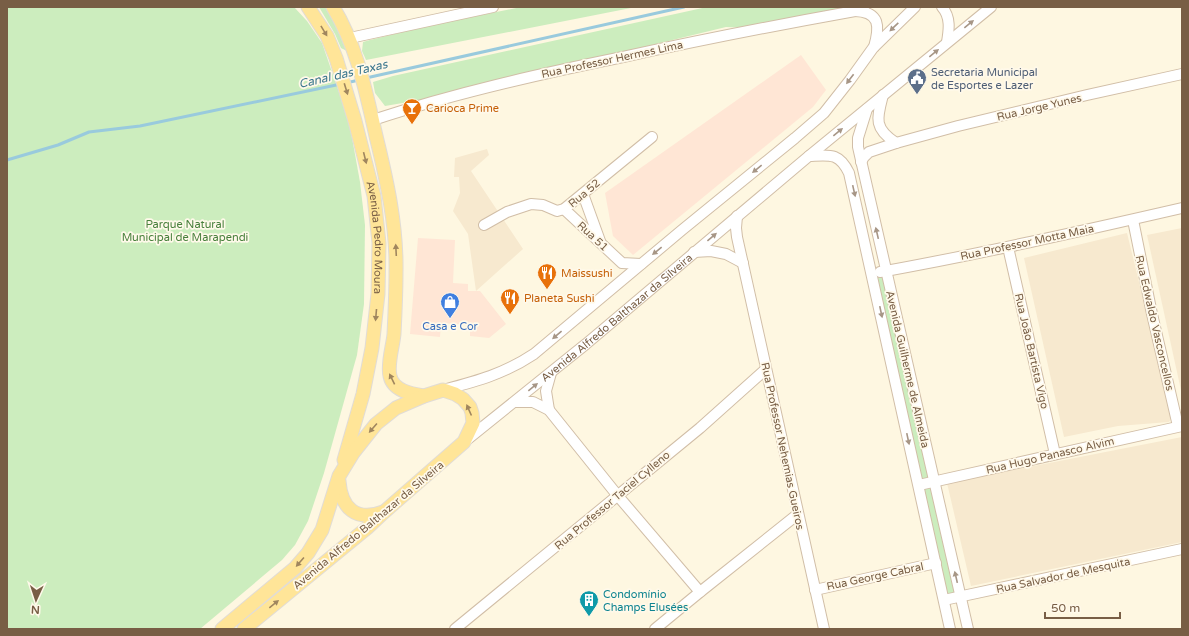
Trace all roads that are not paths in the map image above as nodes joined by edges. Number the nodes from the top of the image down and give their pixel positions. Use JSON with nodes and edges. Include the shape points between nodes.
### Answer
{"nodes":[{"id":1,"x":308,"y":7,"type":"edge"},
{"id":2,"x":334,"y":7,"type":"edge"},
{"id":3,"x":493,"y":7,"type":"edge"},
{"id":4,"x":915,"y":7,"type":"edge"},
{"id":5,"x":942,"y":7,"type":"edge"},
{"id":6,"x":991,"y":7,"type":"edge"},
{"id":7,"x":859,"y":9,"type":"edge"},
{"id":8,"x":350,"y":38,"type":"junction"},
{"id":9,"x":947,"y":42,"type":"junction"},
{"id":10,"x":873,"y":48,"type":"junction"},
{"id":11,"x":1182,"y":74,"type":"edge"},
{"id":12,"x":883,"y":95,"type":"junction"},
{"id":13,"x":868,"y":109,"type":"junction"},
{"id":14,"x":372,"y":116,"type":"junction"},
{"id":15,"x":652,"y":137,"type":"dead end"},
{"id":16,"x":896,"y":143,"type":"junction"},
{"id":17,"x":809,"y":156,"type":"junction"},
{"id":18,"x":861,"y":162,"type":"junction"},
{"id":19,"x":583,"y":194,"type":"junction"},
{"id":20,"x":1182,"y":208,"type":"edge"},
{"id":21,"x":564,"y":210,"type":"junction"},
{"id":22,"x":737,"y":216,"type":"junction"},
{"id":23,"x":1133,"y":220,"type":"junction"},
{"id":24,"x":484,"y":225,"type":"dead end"},
{"id":25,"x":600,"y":243,"type":"junction"},
{"id":26,"x":1008,"y":247,"type":"junction"},
{"id":27,"x":694,"y":252,"type":"junction"},
{"id":28,"x":622,"y":263,"type":"junction"},
{"id":29,"x":743,"y":263,"type":"junction"},
{"id":30,"x":641,"y":264,"type":"junction"},
{"id":31,"x":886,"y":271,"type":"junction"},
{"id":32,"x":872,"y":274,"type":"junction"},
{"id":33,"x":619,"y":283,"type":"junction"},
{"id":34,"x":766,"y":369,"type":"junction"},
{"id":35,"x":551,"y":373,"type":"junction"},
{"id":36,"x":443,"y":390,"type":"junction"},
{"id":37,"x":424,"y":396,"type":"junction"},
{"id":38,"x":515,"y":402,"type":"junction"},
{"id":39,"x":549,"y":410,"type":"junction"},
{"id":40,"x":1180,"y":426,"type":"edge"},
{"id":41,"x":464,"y":442,"type":"junction"},
{"id":42,"x":1055,"y":454,"type":"junction"},
{"id":43,"x":339,"y":476,"type":"junction"},
{"id":44,"x":934,"y":482,"type":"junction"},
{"id":45,"x":919,"y":485,"type":"junction"},
{"id":46,"x":618,"y":496,"type":"junction"},
{"id":47,"x":384,"y":512,"type":"junction"},
{"id":48,"x":798,"y":514,"type":"junction"},
{"id":49,"x":1182,"y":549,"type":"edge"},
{"id":50,"x":936,"y":563,"type":"junction"},
{"id":51,"x":815,"y":590,"type":"junction"},
{"id":52,"x":700,"y":592,"type":"junction"},
{"id":53,"x":961,"y":597,"type":"junction"},
{"id":54,"x":944,"y":600,"type":"junction"},
{"id":55,"x":222,"y":629,"type":"edge"},
{"id":56,"x":244,"y":629,"type":"edge"},
{"id":57,"x":455,"y":629,"type":"edge"},
{"id":58,"x":655,"y":629,"type":"edge"},
{"id":59,"x":824,"y":629,"type":"edge"},
{"id":60,"x":950,"y":629,"type":"edge"},
{"id":61,"x":968,"y":629,"type":"edge"}],
"edges":[{"from":1,"to":43,"type":"main road","name":"Avenida Pedro Moura","one_way":true,"via":[[327,36],[355,121],[374,196],[379,243],[374,340],[363,394]]},
{"from":2,"to":8,"type":"main road","name":"Avenida Pedro Moura"},
{"from":3,"to":8,"type":"street"},
{"from":4,"to":10,"type":"street","name":"Avenida Alfredo Balthazar da Silveira","one_way":true},
{"from":5,"to":9,"type":"street","via":[[949,24]]},
{"from":9,"to":6,"type":"street","name":"Avenida Alfredo Balthazar da Silveira","one_way":true},
{"from":7,"to":10,"type":"street","name":"Rua Professor Hermes Lima","via":[[873,16],[876,21],[878,29]]},
{"from":7,"to":14,"type":"street","name":"Rua Professor Hermes Lima","via":[[539,74]]},
{"from":8,"to":14,"type":"main road","name":"Avenida Pedro Moura"},
{"from":12,"to":9,"type":"street","name":"Avenida Alfredo Balthazar da Silveira","one_way":true},
{"from":10,"to":30,"type":"street","name":"Avenida Alfredo Balthazar da Silveira","one_way":true,"via":[[824,113]]},
{"from":11,"to":16,"type":"street","name":"Rua Jorge Yunes","via":[[973,122]]},
{"from":12,"to":13,"type":"street","name":"Avenida Alfredo Balthazar da Silveira"},
{"from":12,"to":16,"type":"street","via":[[879,126],[881,131]]},
{"from":17,"to":13,"type":"street","name":"Avenida Alfredo Balthazar da Silveira","one_way":true},
{"from":13,"to":18,"type":"street","name":"Avenida Guilherme de Almeida","via":[[858,144]]},
{"from":37,"to":14,"type":"main road","name":"Avenida Pedro Moura","one_way":true,"via":[[399,388],[390,376],[397,253],[394,217]]},
{"from":15,"to":19,"type":"street","name":"Rua 52"},
{"from":16,"to":18,"type":"street","name":"Rua Jorge Yunes","via":[[869,152]]},
{"from":17,"to":22,"type":"street","name":"Avenida Alfredo Balthazar da Silveira"},
{"from":17,"to":32,"type":"street","name":"Avenida Guilherme de Almeida","one_way":true,"via":[[837,157],[846,166]]},
{"from":31,"to":18,"type":"street","name":"Avenida Guilherme de Almeida","one_way":true},
{"from":19,"to":21,"type":"street","name":"Rua 52"},
{"from":19,"to":25,"type":"street"},
{"from":20,"to":23,"type":"street","name":"Rua Professor Motta Maia"},
{"from":21,"to":24,"type":"street","name":"Rua 52","via":[[558,211],[543,205],[531,204],[507,212]]},
{"from":21,"to":25,"type":"street","name":"Rua 51"},
{"from":27,"to":22,"type":"street","name":"Avenida Alfredo Balthazar da Silveira","one_way":true},
{"from":22,"to":29,"type":"street","name":"Rua Professor Nehemias Gueiros","via":[[736,228]]},
{"from":23,"to":26,"type":"street","name":"Rua Professor Motta Maia"},
{"from":23,"to":40,"type":"street","name":"Rua Edwaldo Vasconcellos"},
{"from":25,"to":28,"type":"street","name":"Rua 51"},
{"from":26,"to":31,"type":"street","name":"Rua Professor Motta Maia"},
{"from":26,"to":42,"type":"street","name":"Rua João Bartista Vigo"},
{"from":27,"to":29,"type":"street","via":[[711,251],[726,254]]},
{"from":27,"to":35,"type":"street","name":"Avenida Alfredo Balthazar da Silveira"},
{"from":28,"to":30,"type":"street"},
{"from":28,"to":33,"type":"street"},
{"from":29,"to":34,"type":"street","name":"Rua Professor Nehemias Gueiros"},
{"from":30,"to":33,"type":"street","name":"Avenida Alfredo Balthazar da Silveira"},
{"from":31,"to":32,"type":"street","name":"Rua Professor Motta Maia"},
{"from":31,"to":44,"type":"street","name":"Avenida Guilherme de Almeida"},
{"from":32,"to":45,"type":"street","name":"Avenida Guilherme de Almeida","one_way":true},
{"from":33,"to":36,"type":"street","name":"Avenida Alfredo Balthazar da Silveira","one_way":true,"via":[[519,364],[480,381]]},
{"from":34,"to":46,"type":"street","name":"Rua Professor Taciel Cylleno"},
{"from":34,"to":48,"type":"street","name":"Rua Professor Nehemias Gueiros"},
{"from":38,"to":35,"type":"street","name":"Avenida Alfredo Balthazar da Silveira","one_way":true},
{"from":35,"to":39,"type":"street","via":[[546,390]]},
{"from":36,"to":37,"type":"main road","name":"Avenida Alfredo Balthazar da Silveira"},
{"from":41,"to":36,"type":"main road","one_way":true,"via":[[473,423],[470,407],[463,399]]},
{"from":37,"to":43,"type":"main road","name":"Avenida Alfredo Balthazar da Silveira","one_way":true,"via":[[396,408],[376,424],[353,452]]},
{"from":38,"to":39,"type":"street","via":[[533,402]]},
{"from":38,"to":41,"type":"street","name":"Avenida Alfredo Balthazar da Silveira"},
{"from":39,"to":46,"type":"street"},
{"from":40,"to":42,"type":"street","name":"Rua Hugo Panasco Alvim"},
{"from":41,"to":47,"type":"main road","name":"Avenida Alfredo Balthazar da Silveira"},
{"from":42,"to":44,"type":"street","name":"Rua Hugo Panasco Alvim"},
{"from":43,"to":47,"type":"main road","via":[[342,498],[355,513],[374,516]]},
{"from":43,"to":55,"type":"main road","name":"Avenida Alfredo Balthazar da Silveira","one_way":true,"via":[[322,530],[308,553],[274,587]]},
{"from":44,"to":45,"type":"street","name":"Rua Hugo Panasco Alvim"},
{"from":53,"to":44,"type":"street","name":"Avenida Guilherme de Almeida","one_way":true},
{"from":45,"to":50,"type":"street","name":"Avenida Guilherme de Almeida"},
{"from":46,"to":52,"type":"street"},
{"from":46,"to":57,"type":"street","name":"Rua Professor Taciel Cylleno"},
{"from":56,"to":47,"type":"main road","name":"Avenida Alfredo Balthazar da Silveira","one_way":true},
{"from":48,"to":51,"type":"street","name":"Rua Professor Nehemias Gueiros"},
{"from":48,"to":52,"type":"street"},
{"from":49,"to":53,"type":"street","name":"Rua Salvador de Mesquita"},
{"from":50,"to":51,"type":"street","name":"Rua George Cabral"},
{"from":50,"to":54,"type":"street","name":"Avenida Guilherme de Almeida"},
{"from":51,"to":59,"type":"street","name":"Rua Professor Nehemias Gueiros"},
{"from":52,"to":58,"type":"street"},
{"from":53,"to":54,"type":"street","name":"Rua Salvador de Mesquita"},
{"from":53,"to":61,"type":"street","name":"Avenida Guilherme de Almeida"},
{"from":54,"to":60,"type":"street","name":"Avenida Guilherme de Almeida"}]}
